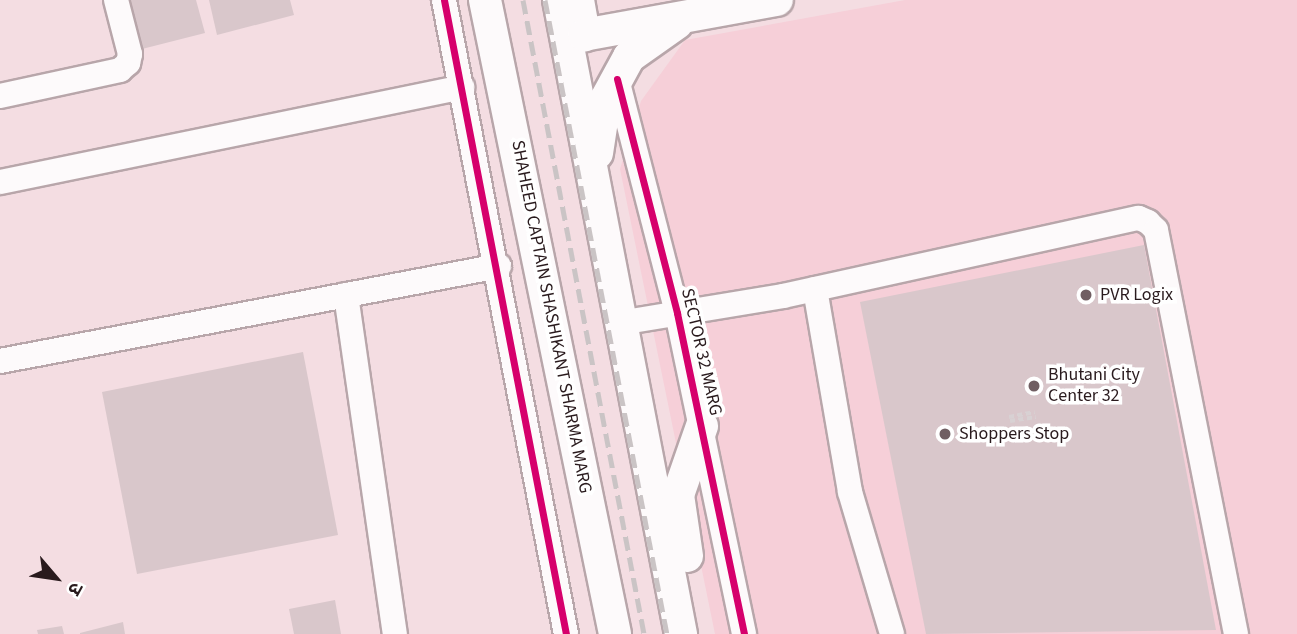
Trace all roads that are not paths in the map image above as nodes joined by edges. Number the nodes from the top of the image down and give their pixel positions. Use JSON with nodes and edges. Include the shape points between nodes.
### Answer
{"nodes":[{"id":1,"x":116,"y":0,"type":"edge"},
{"id":2,"x":444,"y":0,"type":"edge"},
{"id":3,"x":485,"y":0,"type":"edge"},
{"id":4,"x":559,"y":0,"type":"edge"},
{"id":5,"x":578,"y":0,"type":"edge"},
{"id":6,"x":776,"y":0,"type":"edge"},
{"id":7,"x":687,"y":16,"type":"junction"},
{"id":8,"x":617,"y":79,"type":"junction"},
{"id":9,"x":462,"y":87,"type":"junction"},
{"id":10,"x":0,"y":96,"type":"edge"},
{"id":11,"x":0,"y":182,"type":"edge"},
{"id":12,"x":596,"y":191,"type":"junction"},
{"id":13,"x":499,"y":266,"type":"junction"},
{"id":14,"x":815,"y":289,"type":"junction"},
{"id":15,"x":346,"y":295,"type":"junction"},
{"id":16,"x":677,"y":313,"type":"junction"},
{"id":17,"x":620,"y":323,"type":"junction"},
{"id":18,"x":0,"y":361,"type":"edge"},
{"id":19,"x":702,"y":426,"type":"junction"},
{"id":20,"x":395,"y":634,"type":"edge"},
{"id":21,"x":566,"y":634,"type":"edge"},
{"id":22,"x":615,"y":634,"type":"edge"},
{"id":23,"x":681,"y":634,"type":"edge"},
{"id":24,"x":698,"y":634,"type":"edge"},
{"id":25,"x":744,"y":634,"type":"edge"},
{"id":26,"x":892,"y":634,"type":"edge"},
{"id":27,"x":1236,"y":634,"type":"edge"}],
"edges":[{"from":1,"to":10,"type":"street","via":[[130,54],[120,70]]},
{"from":2,"to":9,"type":"street"},
{"from":3,"to":22,"type":"main road","name":"SHAHEED CAPTAIN SHASHIKANT SHARMA MARG"},
{"from":4,"to":12,"type":"main road"},
{"from":5,"to":7,"type":"main road","via":[[584,35]]},
{"from":6,"to":7,"type":"main road"},
{"from":7,"to":8,"type":"main road","via":[[629,57]]},
{"from":8,"to":12,"type":"main road","via":[[605,101]]},
{"from":8,"to":16,"type":"street","name":"SECTOR 32 MARG"},
{"from":9,"to":11,"type":"street"},
{"from":9,"to":13,"type":"street"},
{"from":12,"to":17,"type":"main road"},
{"from":13,"to":15,"type":"street"},
{"from":13,"to":21,"type":"street"},
{"from":14,"to":16,"type":"street"},
{"from":14,"to":26,"type":"street","via":[[850,492]]},
{"from":14,"to":27,"type":"street","via":[[1139,218],[1148,222],[1156,230]]},
{"from":15,"to":18,"type":"street"},
{"from":15,"to":20,"type":"street"},
{"from":16,"to":17,"type":"street"},
{"from":16,"to":19,"type":"street","name":"SECTOR 32 MARG"},
{"from":17,"to":23,"type":"main road"},
{"from":19,"to":24,"type":"main road","via":[[678,495]]},
{"from":19,"to":25,"type":"street","name":"SECTOR 32 MARG"}]}
